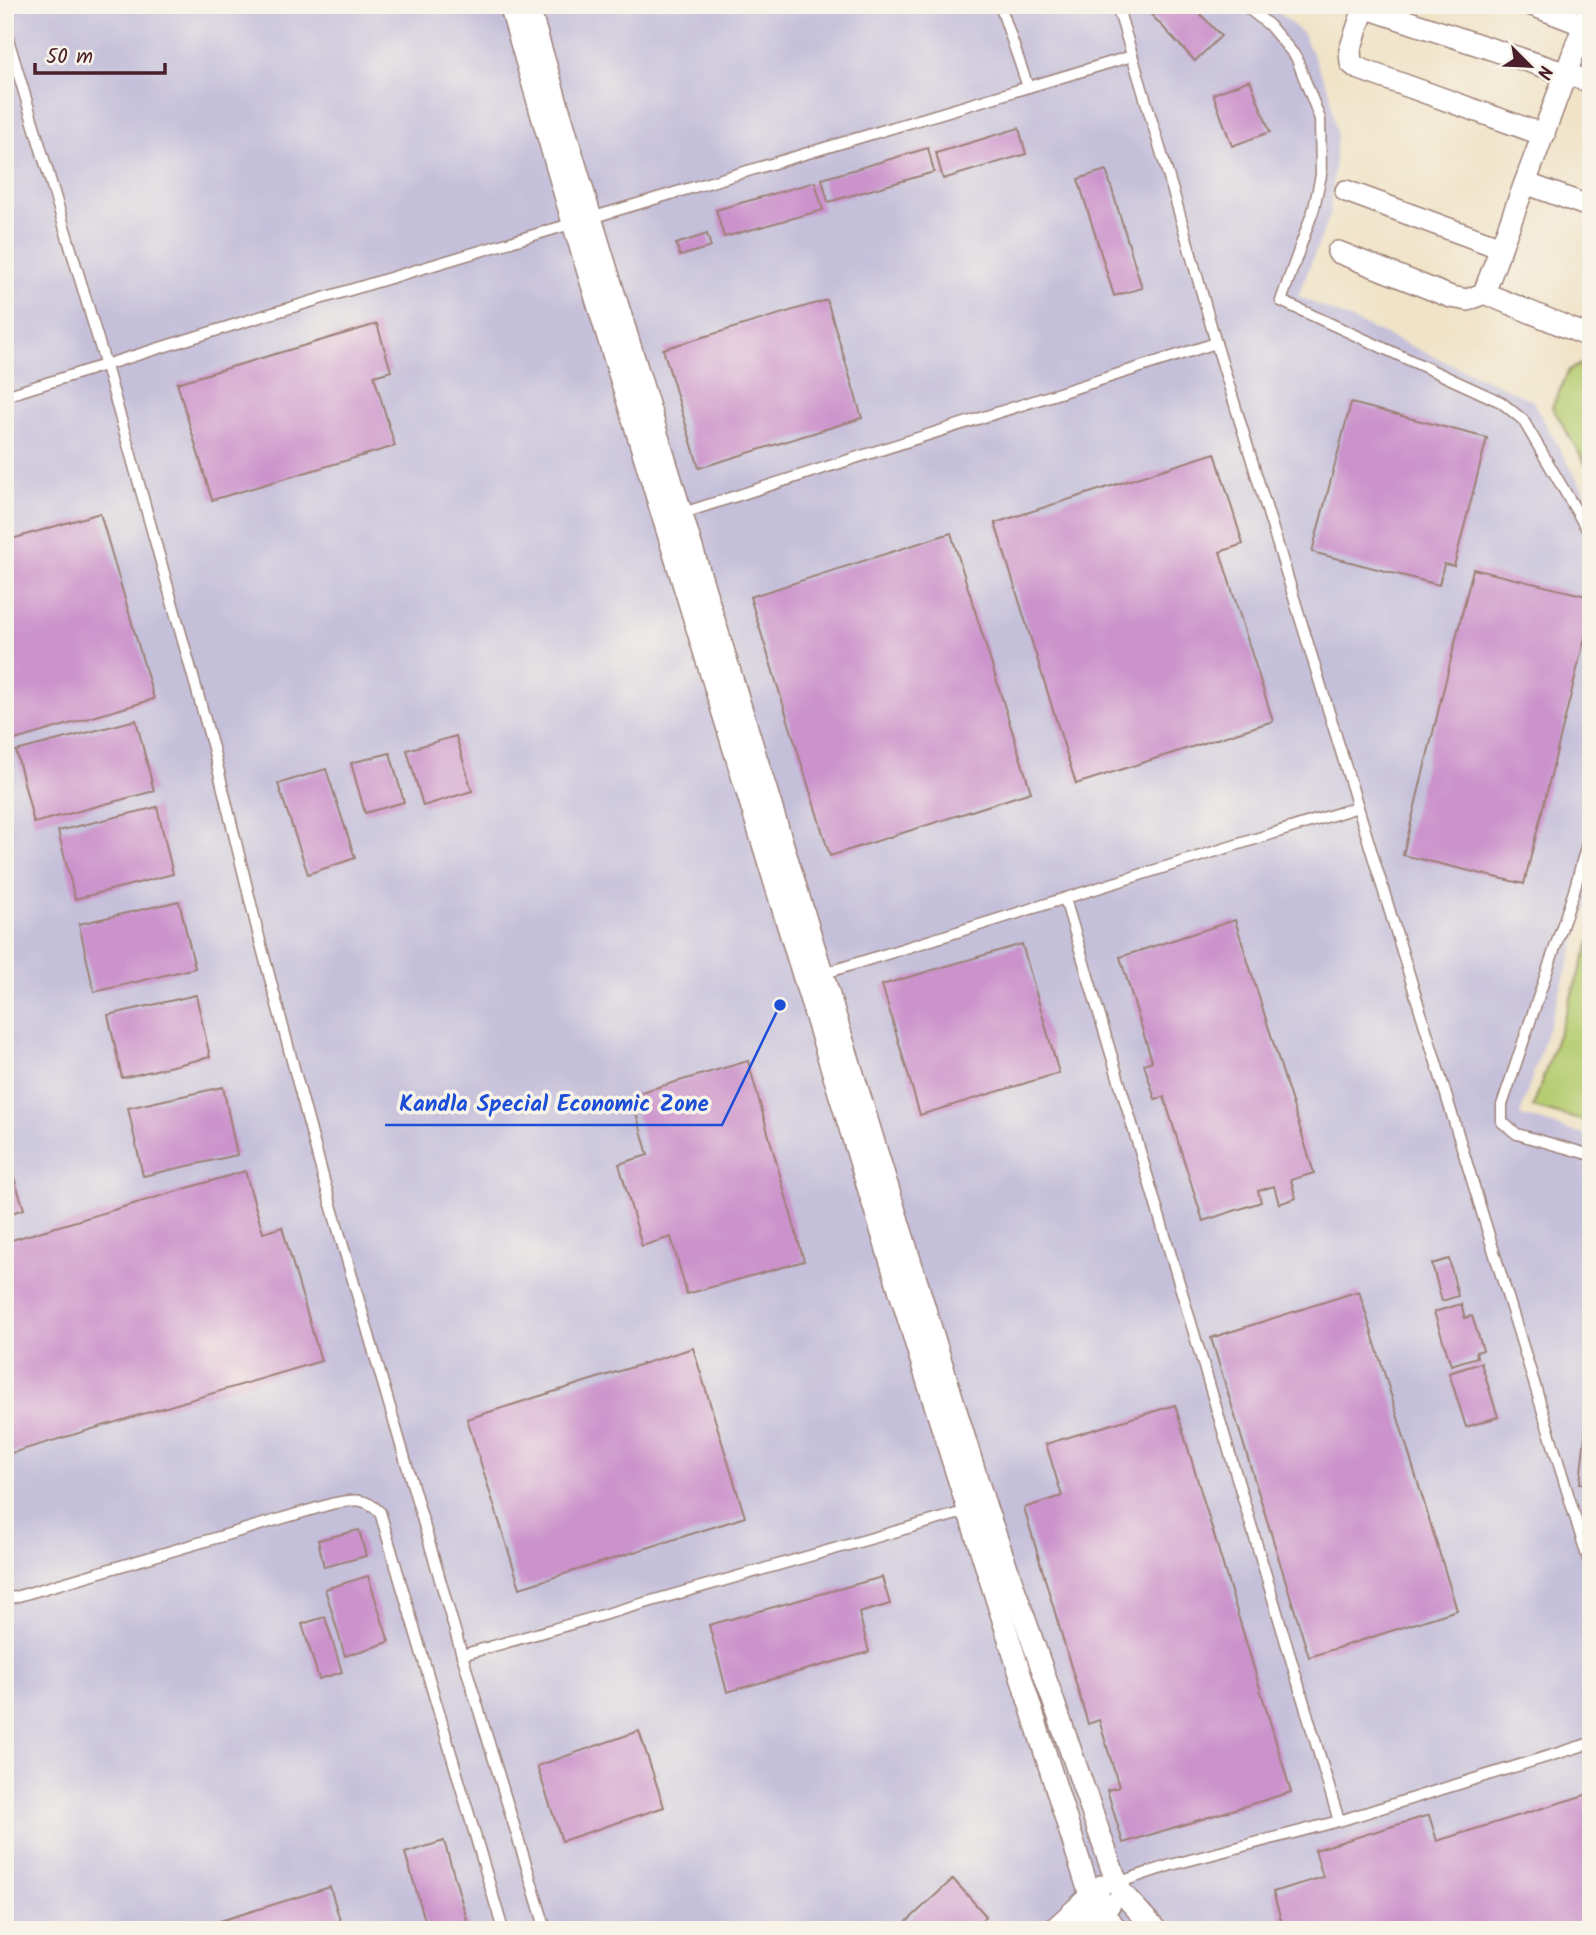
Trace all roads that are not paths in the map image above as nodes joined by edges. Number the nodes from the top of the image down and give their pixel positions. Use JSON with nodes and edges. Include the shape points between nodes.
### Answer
{"nodes":[{"id":1,"x":510,"y":5,"type":"edge"},
{"id":2,"x":528,"y":5,"type":"edge"},
{"id":3,"x":1000,"y":5,"type":"edge"},
{"id":4,"x":1116,"y":5,"type":"edge"},
{"id":5,"x":1244,"y":5,"type":"edge"},
{"id":6,"x":1532,"y":5,"type":"edge"},
{"id":7,"x":1364,"y":6,"type":"edge"},
{"id":8,"x":1587,"y":16,"type":"edge"},
{"id":9,"x":5,"y":29,"type":"edge"},
{"id":10,"x":1132,"y":56,"type":"junction"},
{"id":11,"x":1566,"y":75,"type":"junction"},
{"id":12,"x":1591,"y":82,"type":"edge"},
{"id":13,"x":1028,"y":87,"type":"junction"},
{"id":14,"x":1544,"y":135,"type":"junction"},
{"id":15,"x":1525,"y":183,"type":"junction"},
{"id":16,"x":1346,"y":191,"type":"dead end"},
{"id":17,"x":1591,"y":207,"type":"edge"},
{"id":18,"x":582,"y":220,"type":"junction"},
{"id":19,"x":1501,"y":248,"type":"junction"},
{"id":20,"x":1338,"y":252,"type":"dead end"},
{"id":21,"x":1484,"y":293,"type":"junction"},
{"id":22,"x":1591,"y":337,"type":"edge"},
{"id":23,"x":1216,"y":343,"type":"junction"},
{"id":24,"x":106,"y":366,"type":"junction"},
{"id":25,"x":5,"y":396,"type":"edge"},
{"id":26,"x":683,"y":513,"type":"junction"},
{"id":27,"x":1591,"y":536,"type":"edge"},
{"id":28,"x":1358,"y":807,"type":"junction"},
{"id":29,"x":1591,"y":830,"type":"edge"},
{"id":30,"x":1065,"y":899,"type":"junction"},
{"id":31,"x":821,"y":974,"type":"junction"},
{"id":32,"x":1591,"y":1155,"type":"edge"},
{"id":33,"x":976,"y":1508,"type":"junction"},
{"id":34,"x":1591,"y":1569,"type":"edge"},
{"id":35,"x":5,"y":1600,"type":"edge"},
{"id":36,"x":462,"y":1656,"type":"junction"},
{"id":37,"x":1591,"y":1743,"type":"edge"},
{"id":38,"x":1339,"y":1821,"type":"junction"},
{"id":39,"x":1118,"y":1884,"type":"junction"},
{"id":40,"x":1096,"y":1903,"type":"junction"},
{"id":41,"x":503,"y":1930,"type":"edge"},
{"id":42,"x":547,"y":1930,"type":"edge"},
{"id":43,"x":1053,"y":1930,"type":"edge"},
{"id":44,"x":1081,"y":1930,"type":"edge"},
{"id":45,"x":1118,"y":1930,"type":"edge"},
{"id":46,"x":1156,"y":1930,"type":"edge"}],
"edges":[{"from":1,"to":18,"type":"street"},
{"from":2,"to":18,"type":"street"},
{"from":3,"to":13,"type":"lane"},
{"from":4,"to":10,"type":"lane"},
{"from":5,"to":27,"type":"lane","via":[[1269,25],[1296,57],[1320,119],[1321,175],[1314,208],[1280,301],[1501,402],[1523,420]]},
{"from":6,"to":8,"type":"street"},
{"from":7,"to":11,"type":"street"},
{"from":7,"to":14,"type":"street","via":[[1350,50],[1357,68]]},
{"from":8,"to":11,"type":"street"},
{"from":9,"to":24,"type":"lane"},
{"from":10,"to":13,"type":"lane"},
{"from":10,"to":23,"type":"lane"},
{"from":11,"to":12,"type":"street"},
{"from":11,"to":14,"type":"street"},
{"from":13,"to":18,"type":"lane"},
{"from":14,"to":15,"type":"street"},
{"from":15,"to":17,"type":"street"},
{"from":15,"to":19,"type":"street"},
{"from":16,"to":19,"type":"street"},
{"from":18,"to":24,"type":"lane"},
{"from":18,"to":26,"type":"street"},
{"from":18,"to":33,"type":"street"},
{"from":19,"to":21,"type":"street"},
{"from":20,"to":21,"type":"street","via":[[1451,297],[1468,300]]},
{"from":21,"to":22,"type":"street"},
{"from":23,"to":26,"type":"lane"},
{"from":23,"to":28,"type":"lane"},
{"from":24,"to":25,"type":"lane"},
{"from":24,"to":36,"type":"lane","via":[[213,748],[325,1184]]},
{"from":26,"to":31,"type":"street"},
{"from":28,"to":30,"type":"lane"},
{"from":28,"to":34,"type":"lane"},
{"from":29,"to":32,"type":"lane","via":[[1502,1105],[1502,1122],[1517,1134]]},
{"from":30,"to":31,"type":"lane"},
{"from":30,"to":38,"type":"lane"},
{"from":31,"to":33,"type":"street"},
{"from":33,"to":36,"type":"lane"},
{"from":33,"to":39,"type":"street"},
{"from":33,"to":40,"type":"street"},
{"from":35,"to":41,"type":"lane","via":[[331,1504],[371,1503],[380,1512]]},
{"from":36,"to":42,"type":"lane"},
{"from":37,"to":38,"type":"lane"},
{"from":38,"to":39,"type":"lane","via":[[1171,1865]]},
{"from":39,"to":40,"type":"street"},
{"from":39,"to":46,"type":"street"},
{"from":40,"to":43,"type":"street"},
{"from":40,"to":44,"type":"street"},
{"from":40,"to":45,"type":"street"}]}
